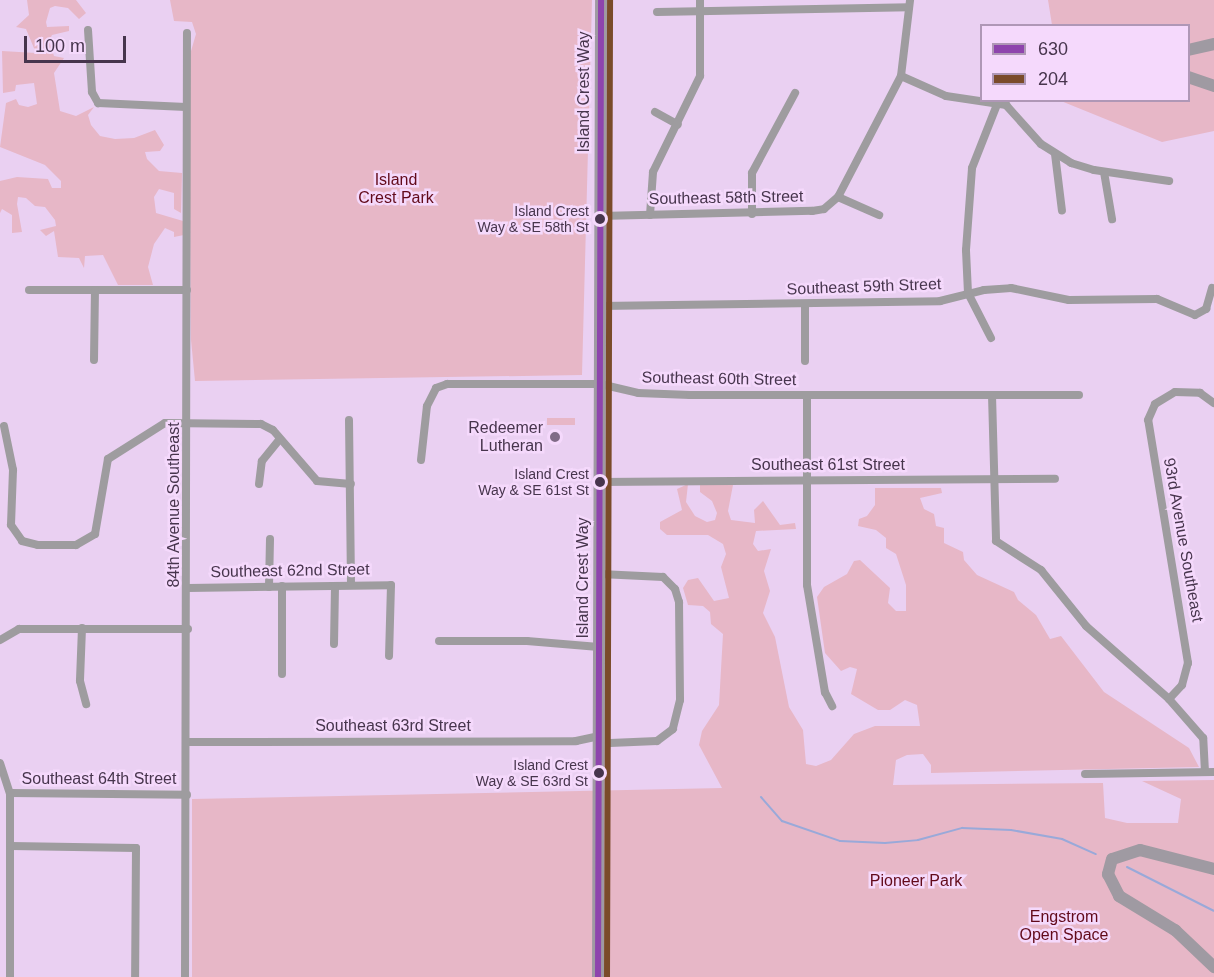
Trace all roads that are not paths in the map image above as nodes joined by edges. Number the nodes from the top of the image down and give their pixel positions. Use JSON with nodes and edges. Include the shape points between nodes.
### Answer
{"nodes":[{"id":1,"x":601,"y":0,"type":"edge"},
{"id":2,"x":700,"y":0,"type":"edge"},
{"id":3,"x":910,"y":3,"type":"edge"},
{"id":4,"x":700,"y":11,"type":"junction"},
{"id":5,"x":657,"y":12,"type":"dead end"},
{"id":6,"x":88,"y":30,"type":"dead end"},
{"id":7,"x":187,"y":33,"type":"dead end"},
{"id":8,"x":1214,"y":44,"type":"edge"},
{"id":9,"x":1190,"y":50,"type":"edge"},
{"id":10,"x":901,"y":76,"type":"junction"},
{"id":11,"x":1190,"y":78,"type":"edge"},
{"id":12,"x":1214,"y":86,"type":"edge"},
{"id":13,"x":795,"y":93,"type":"dead end"},
{"id":14,"x":980,"y":100,"type":"edge"},
{"id":15,"x":998,"y":102,"type":"joint"},
{"id":16,"x":186,"y":107,"type":"junction"},
{"id":17,"x":655,"y":112,"type":"dead end"},
{"id":18,"x":678,"y":125,"type":"junction"},
{"id":19,"x":1055,"y":154,"type":"junction"},
{"id":20,"x":1104,"y":172,"type":"junction"},
{"id":21,"x":1169,"y":181,"type":"dead end"},
{"id":22,"x":838,"y":197,"type":"junction"},
{"id":23,"x":1062,"y":211,"type":"dead end"},
{"id":24,"x":752,"y":214,"type":"junction"},
{"id":25,"x":650,"y":215,"type":"junction"},
{"id":26,"x":879,"y":215,"type":"dead end"},
{"id":27,"x":600,"y":216,"type":"junction"},
{"id":28,"x":1112,"y":219,"type":"dead end"},
{"id":29,"x":1212,"y":288,"type":"dead end"},
{"id":30,"x":29,"y":290,"type":"dead end"},
{"id":31,"x":95,"y":290,"type":"junction"},
{"id":32,"x":187,"y":290,"type":"junction"},
{"id":33,"x":968,"y":293,"type":"junction"},
{"id":34,"x":805,"y":304,"type":"junction"},
{"id":35,"x":600,"y":306,"type":"junction"},
{"id":36,"x":991,"y":338,"type":"dead end"},
{"id":37,"x":94,"y":360,"type":"dead end"},
{"id":38,"x":805,"y":361,"type":"dead end"},
{"id":39,"x":600,"y":384,"type":"junction"},
{"id":40,"x":807,"y":395,"type":"junction"},
{"id":41,"x":992,"y":395,"type":"junction"},
{"id":42,"x":1079,"y":395,"type":"dead end"},
{"id":43,"x":1214,"y":403,"type":"edge"},
{"id":44,"x":349,"y":420,"type":"dead end"},
{"id":45,"x":189,"y":422,"type":"junction"},
{"id":46,"x":4,"y":426,"type":"dead end"},
{"id":47,"x":280,"y":438,"type":"junction"},
{"id":48,"x":421,"y":460,"type":"dead end"},
{"id":49,"x":992,"y":479,"type":"junction"},
{"id":50,"x":1055,"y":479,"type":"dead end"},
{"id":51,"x":806,"y":480,"type":"junction"},
{"id":52,"x":600,"y":482,"type":"junction"},
{"id":53,"x":259,"y":484,"type":"dead end"},
{"id":54,"x":351,"y":484,"type":"junction"},
{"id":55,"x":270,"y":539,"type":"dead end"},
{"id":56,"x":600,"y":574,"type":"junction"},
{"id":57,"x":351,"y":585,"type":"junction"},
{"id":58,"x":269,"y":586,"type":"junction"},
{"id":59,"x":282,"y":586,"type":"junction"},
{"id":60,"x":335,"y":586,"type":"junction"},
{"id":61,"x":188,"y":588,"type":"junction"},
{"id":62,"x":82,"y":628,"type":"junction"},
{"id":63,"x":188,"y":629,"type":"junction"},
{"id":64,"x":1,"y":638,"type":"edge"},
{"id":65,"x":439,"y":641,"type":"dead end"},
{"id":66,"x":334,"y":644,"type":"dead end"},
{"id":67,"x":599,"y":646,"type":"junction"},
{"id":68,"x":389,"y":656,"type":"dead end"},
{"id":69,"x":282,"y":674,"type":"dead end"},
{"id":70,"x":1169,"y":699,"type":"junction"},
{"id":71,"x":86,"y":704,"type":"dead end"},
{"id":72,"x":832,"y":706,"type":"dead end"},
{"id":73,"x":599,"y":736,"type":"junction"},
{"id":74,"x":188,"y":741,"type":"junction"},
{"id":75,"x":610,"y":743,"type":"dead end"},
{"id":76,"x":0,"y":763,"type":"edge"},
{"id":77,"x":1210,"y":772,"type":"edge"},
{"id":78,"x":1085,"y":774,"type":"dead end"},
{"id":79,"x":10,"y":794,"type":"junction"},
{"id":80,"x":187,"y":795,"type":"junction"},
{"id":81,"x":11,"y":846,"type":"junction"},
{"id":82,"x":1214,"y":868,"type":"edge"},
{"id":83,"x":1214,"y":967,"type":"edge"},
{"id":84,"x":10,"y":977,"type":"edge"},
{"id":85,"x":135,"y":977,"type":"edge"},
{"id":86,"x":185,"y":977,"type":"edge"},
{"id":87,"x":598,"y":977,"type":"edge"}],
"edges":[{"from":1,"to":27,"type":"main road","name":"Island Crest Way"},
{"from":2,"to":4,"type":"street"},
{"from":3,"to":4,"type":"street"},
{"from":3,"to":10,"type":"street"},
{"from":4,"to":5,"type":"street"},
{"from":4,"to":18,"type":"street","via":[[700,76]]},
{"from":6,"to":16,"type":"street","via":[[92,92],[98,103]]},
{"from":7,"to":16,"type":"street","name":"84th Avenue Southeast"},
{"from":8,"to":9,"type":"main road"},
{"from":10,"to":14,"type":"street","via":[[946,96]]},
{"from":10,"to":22,"type":"street"},
{"from":11,"to":12,"type":"main road"},
{"from":13,"to":24,"type":"street","via":[[752,173]]},
{"from":15,"to":19,"type":"street","via":[[1013,111],[1034,137]]},
{"from":15,"to":33,"type":"street","via":[[969,184]]},
{"from":16,"to":32,"type":"street","name":"84th Avenue Southeast"},
{"from":17,"to":18,"type":"street"},
{"from":18,"to":25,"type":"street","via":[[653,172]]},
{"from":19,"to":20,"type":"street"},
{"from":19,"to":23,"type":"street"},
{"from":20,"to":21,"type":"street"},
{"from":20,"to":28,"type":"street"},
{"from":22,"to":24,"type":"street","name":"Southeast 58th Street","via":[[824,209]]},
{"from":22,"to":26,"type":"street"},
{"from":24,"to":25,"type":"street","name":"Southeast 58th Street"},
{"from":25,"to":27,"type":"street","name":"Southeast 58th Street"},
{"from":27,"to":35,"type":"main road","name":"Island Crest Way"},
{"from":29,"to":33,"type":"street","name":"Southeast 59th Street","via":[[1206,309],[1195,315],[1157,299],[1069,300],[1011,288]]},
{"from":30,"to":31,"type":"street"},
{"from":31,"to":32,"type":"street"},
{"from":31,"to":37,"type":"street"},
{"from":32,"to":45,"type":"street","name":"84th Avenue Southeast"},
{"from":33,"to":34,"type":"street","name":"Southeast 59th Street","via":[[940,301]]},
{"from":33,"to":36,"type":"street"},
{"from":34,"to":35,"type":"street","name":"Southeast 59th Street"},
{"from":34,"to":38,"type":"street"},
{"from":35,"to":39,"type":"main road","name":"Island Crest Way"},
{"from":39,"to":40,"type":"street","name":"Southeast 60th Street","via":[[638,393]]},
{"from":39,"to":48,"type":"street","name":"Southeast 60th Street","via":[[440,386],[423,418]]},
{"from":39,"to":52,"type":"main road","name":"Island Crest Way"},
{"from":40,"to":41,"type":"street","name":"Southeast 60th Street"},
{"from":40,"to":51,"type":"street"},
{"from":41,"to":42,"type":"street","name":"Southeast 60th Street"},
{"from":41,"to":49,"type":"street"},
{"from":43,"to":70,"type":"street","name":"93rd Avenue Southeast","via":[[1187,390],[1164,397],[1155,404],[1148,420],[1188,663],[1182,685]]},
{"from":44,"to":54,"type":"street"},
{"from":45,"to":46,"type":"street","via":[[158,426],[116,450],[106,464],[96,534],[83,543],[56,547],[29,543],[13,531],[13,470]]},
{"from":45,"to":47,"type":"street","via":[[255,423],[267,426]]},
{"from":45,"to":61,"type":"street","name":"84th Avenue Southeast"},
{"from":47,"to":53,"type":"street","via":[[262,461]]},
{"from":47,"to":54,"type":"street","via":[[318,481]]},
{"from":49,"to":50,"type":"street","name":"Southeast 61st Street"},
{"from":49,"to":51,"type":"street","name":"Southeast 61st Street"},
{"from":49,"to":70,"type":"street","via":[[994,534],[999,546],[1041,570],[1086,626]]},
{"from":51,"to":52,"type":"street","name":"Southeast 61st Street"},
{"from":51,"to":72,"type":"street","via":[[807,585],[825,692]]},
{"from":52,"to":56,"type":"main road","name":"Island Crest Way"},
{"from":54,"to":57,"type":"street"},
{"from":55,"to":58,"type":"street"},
{"from":56,"to":67,"type":"main road","name":"Island Crest Way"},
{"from":56,"to":75,"type":"street","via":[[657,575],[668,581],[679,602],[680,700],[673,729],[657,741]]},
{"from":57,"to":60,"type":"street","name":"Southeast 62nd Street"},
{"from":57,"to":68,"type":"street","name":"Southeast 62nd Street","via":[[391,585]]},
{"from":58,"to":59,"type":"street","name":"Southeast 62nd Street"},
{"from":58,"to":61,"type":"street","name":"Southeast 62nd Street"},
{"from":59,"to":60,"type":"street","name":"Southeast 62nd Street"},
{"from":59,"to":69,"type":"street"},
{"from":60,"to":66,"type":"street"},
{"from":61,"to":63,"type":"street","name":"84th Avenue Southeast"},
{"from":62,"to":63,"type":"street"},
{"from":62,"to":64,"type":"street","via":[[19,628]]},
{"from":62,"to":71,"type":"street","via":[[80,681]]},
{"from":63,"to":74,"type":"street","name":"84th Avenue Southeast"},
{"from":65,"to":67,"type":"street"},
{"from":67,"to":73,"type":"main road","name":"Island Crest Way"},
{"from":70,"to":77,"type":"street","via":[[1203,738]]},
{"from":73,"to":74,"type":"street","name":"Southeast 63rd Street","via":[[576,741]]},
{"from":73,"to":87,"type":"main road","name":"Island Crest Way"},
{"from":74,"to":80,"type":"street","name":"84th Avenue Southeast"},
{"from":76,"to":79,"type":"street"},
{"from":77,"to":78,"type":"street"},
{"from":79,"to":80,"type":"street","name":"Southeast 64th Street"},
{"from":79,"to":81,"type":"street"},
{"from":80,"to":86,"type":"street","name":"84th Avenue Southeast"},
{"from":81,"to":84,"type":"street"},
{"from":81,"to":85,"type":"street","via":[[136,848]]},
{"from":82,"to":83,"type":"main road","via":[[1140,850],[1116,855],[1108,869],[1109,881],[1119,896],[1175,930]]}]}
